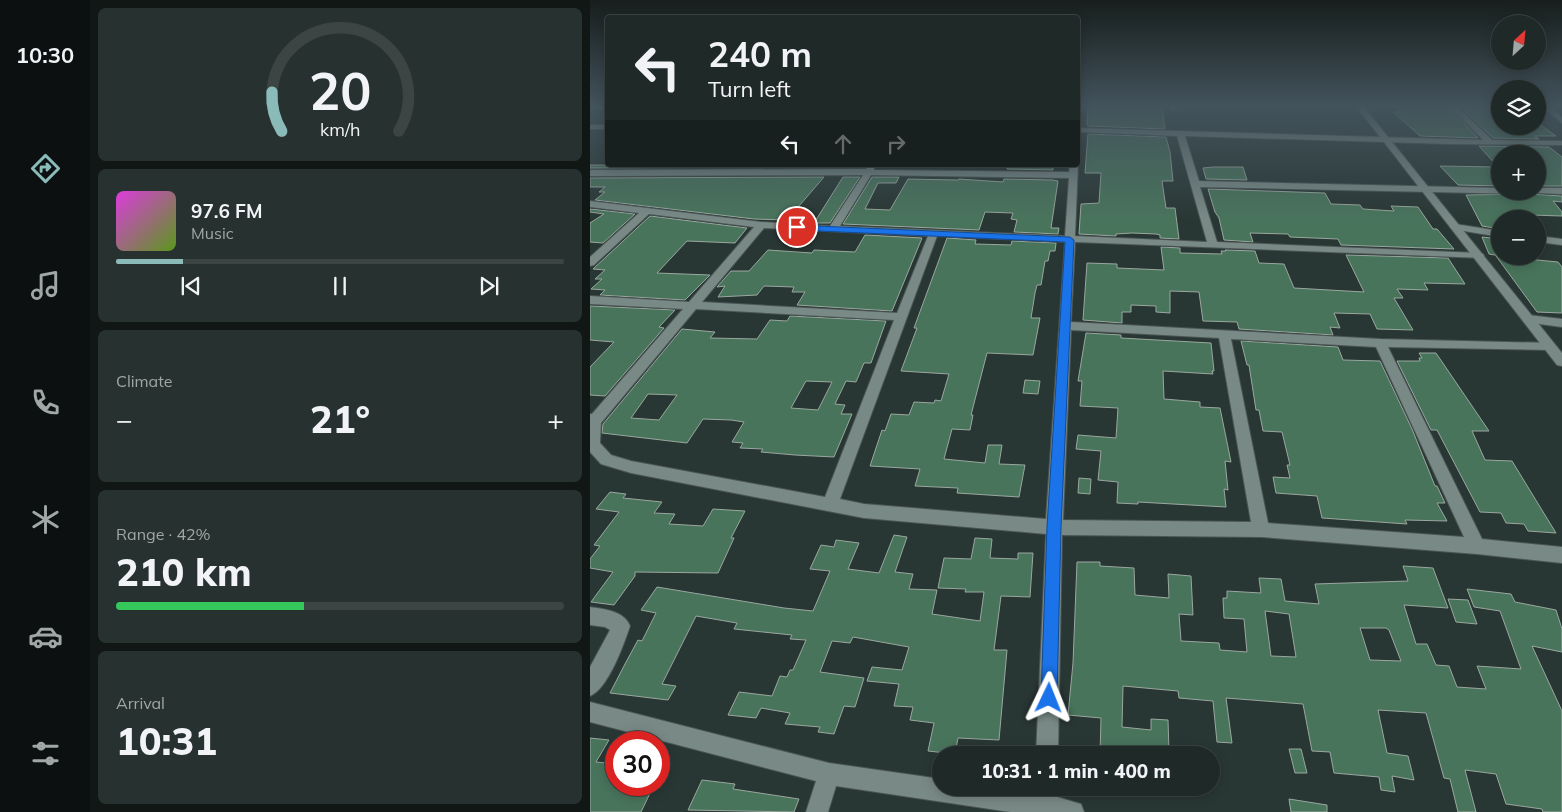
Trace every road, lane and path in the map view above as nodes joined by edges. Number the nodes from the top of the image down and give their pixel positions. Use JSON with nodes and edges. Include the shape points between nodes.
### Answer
{"nodes":[{"id":1,"x":1183,"y":144,"type":"edge"},
{"id":2,"x":1390,"y":144,"type":"edge"},
{"id":3,"x":871,"y":169,"type":"edge"},
{"id":4,"x":1074,"y":170,"type":"edge"},
{"id":5,"x":590,"y":173,"type":"edge"},
{"id":6,"x":1195,"y":184,"type":"junction"},
{"id":7,"x":1425,"y":189,"type":"junction"},
{"id":8,"x":1491,"y":190,"type":"edge"},
{"id":9,"x":1546,"y":191,"type":"edge"},
{"id":10,"x":1562,"y":191,"type":"edge"},
{"id":11,"x":590,"y":204,"type":"edge"},
{"id":12,"x":648,"y":210,"type":"junction"},
{"id":13,"x":761,"y":225,"type":"junction"},
{"id":14,"x":1455,"y":227,"type":"junction"},
{"id":15,"x":833,"y":229,"type":"junction"},
{"id":16,"x":1491,"y":233,"type":"edge"},
{"id":17,"x":933,"y":235,"type":"junction"},
{"id":18,"x":1070,"y":240,"type":"junction"},
{"id":19,"x":1546,"y":240,"type":"edge"},
{"id":20,"x":1562,"y":242,"type":"edge"},
{"id":21,"x":1213,"y":246,"type":"junction"},
{"id":22,"x":1479,"y":256,"type":"junction"},
{"id":23,"x":590,"y":263,"type":"edge"},
{"id":24,"x":590,"y":300,"type":"edge"},
{"id":25,"x":693,"y":305,"type":"junction"},
{"id":26,"x":902,"y":317,"type":"junction"},
{"id":27,"x":1528,"y":319,"type":"junction"},
{"id":28,"x":1562,"y":323,"type":"edge"},
{"id":29,"x":1064,"y":326,"type":"junction"},
{"id":30,"x":1224,"y":334,"type":"junction"},
{"id":31,"x":1380,"y":343,"type":"junction"},
{"id":32,"x":1549,"y":346,"type":"junction"},
{"id":33,"x":1562,"y":362,"type":"edge"},
{"id":34,"x":591,"y":422,"type":"edge"},
{"id":35,"x":830,"y":504,"type":"junction"},
{"id":36,"x":1054,"y":527,"type":"junction"},
{"id":37,"x":1261,"y":530,"type":"junction"},
{"id":38,"x":1477,"y":546,"type":"junction"},
{"id":39,"x":1562,"y":555,"type":"edge"},
{"id":40,"x":590,"y":616,"type":"edge"},
{"id":41,"x":590,"y":686,"type":"edge"},
{"id":42,"x":590,"y":712,"type":"edge"},
{"id":43,"x":1047,"y":746,"type":"edge"},
{"id":44,"x":829,"y":774,"type":"junction"},
{"id":45,"x":1046,"y":802,"type":"edge"},
{"id":46,"x":817,"y":812,"type":"edge"},
{"id":47,"x":1073,"y":812,"type":"edge"}],
"edges":[{"from":1,"to":6,"type":"street"},
{"from":2,"to":7,"type":"street"},
{"from":3,"to":4,"type":"street"},
{"from":3,"to":5,"type":"street"},
{"from":3,"to":15,"type":"street"},
{"from":4,"to":18,"type":"street"},
{"from":6,"to":7,"type":"street"},
{"from":6,"to":21,"type":"street"},
{"from":7,"to":8,"type":"street"},
{"from":7,"to":14,"type":"street"},
{"from":9,"to":10,"type":"street"},
{"from":11,"to":12,"type":"street"},
{"from":12,"to":13,"type":"street"},
{"from":12,"to":23,"type":"street"},
{"from":13,"to":15,"type":"street"},
{"from":13,"to":25,"type":"street"},
{"from":14,"to":16,"type":"street"},
{"from":14,"to":22,"type":"street"},
{"from":15,"to":17,"type":"street"},
{"from":17,"to":18,"type":"street"},
{"from":17,"to":26,"type":"street"},
{"from":18,"to":21,"type":"street"},
{"from":18,"to":29,"type":"street"},
{"from":19,"to":20,"type":"street"},
{"from":21,"to":22,"type":"street"},
{"from":22,"to":27,"type":"street"},
{"from":24,"to":25,"type":"street"},
{"from":25,"to":26,"type":"street"},
{"from":25,"to":34,"type":"street"},
{"from":26,"to":35,"type":"street"},
{"from":27,"to":28,"type":"street"},
{"from":27,"to":32,"type":"street"},
{"from":29,"to":30,"type":"street"},
{"from":29,"to":36,"type":"street"},
{"from":30,"to":31,"type":"street"},
{"from":30,"to":37,"type":"street"},
{"from":31,"to":32,"type":"street"},
{"from":31,"to":38,"type":"street"},
{"from":32,"to":33,"type":"street"},
{"from":34,"to":35,"type":"street","via":[[593,445],[606,460]]},
{"from":35,"to":36,"type":"street","via":[[864,511]]},
{"from":36,"to":37,"type":"street"},
{"from":36,"to":43,"type":"street"},
{"from":37,"to":38,"type":"street"},
{"from":38,"to":39,"type":"street"},
{"from":40,"to":41,"type":"street","via":[[607,618],[621,626],[613,647]]},
{"from":42,"to":44,"type":"street"},
{"from":44,"to":45,"type":"street"},
{"from":44,"to":46,"type":"street"},
{"from":45,"to":47,"type":"street"}]}
